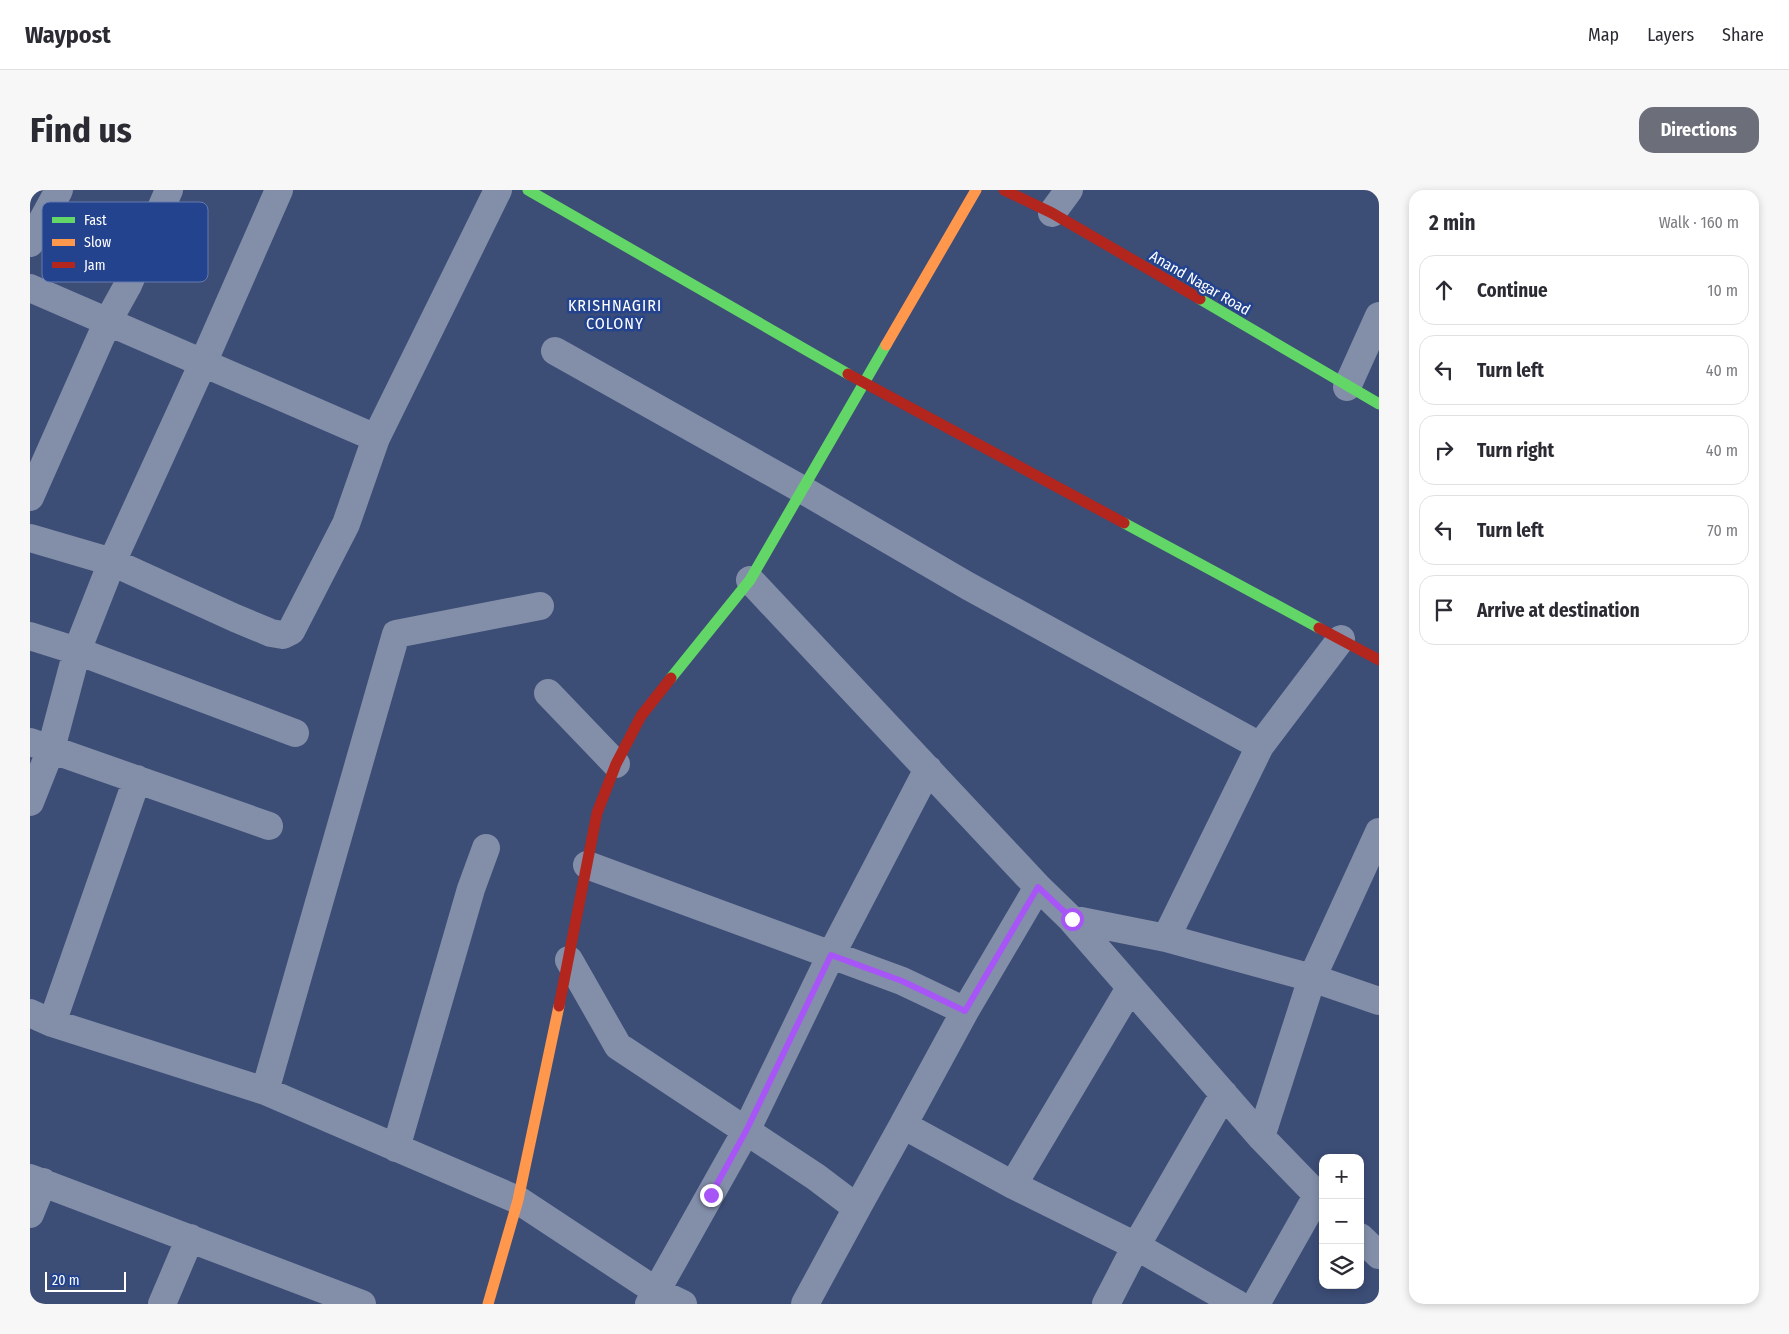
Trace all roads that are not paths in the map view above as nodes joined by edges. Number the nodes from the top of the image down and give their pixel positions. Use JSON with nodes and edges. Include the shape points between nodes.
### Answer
{"nodes":[{"id":1,"x":59,"y":190,"type":"edge"},
{"id":2,"x":169,"y":190,"type":"edge"},
{"id":3,"x":279,"y":190,"type":"edge"},
{"id":4,"x":498,"y":190,"type":"edge"},
{"id":5,"x":528,"y":190,"type":"edge"},
{"id":6,"x":976,"y":190,"type":"edge"},
{"id":7,"x":1004,"y":190,"type":"edge"},
{"id":8,"x":1069,"y":190,"type":"edge"},
{"id":9,"x":52,"y":202,"type":"edge"},
{"id":10,"x":164,"y":202,"type":"edge"},
{"id":11,"x":1052,"y":214,"type":"junction"},
{"id":12,"x":42,"y":221,"type":"edge"},
{"id":13,"x":30,"y":243,"type":"edge"},
{"id":14,"x":129,"y":282,"type":"edge"},
{"id":15,"x":30,"y":288,"type":"edge"},
{"id":16,"x":1379,"y":316,"type":"edge"},
{"id":17,"x":108,"y":321,"type":"junction"},
{"id":18,"x":556,"y":351,"type":"dead end"},
{"id":19,"x":203,"y":363,"type":"junction"},
{"id":20,"x":864,"y":383,"type":"junction"},
{"id":21,"x":1347,"y":386,"type":"junction"},
{"id":22,"x":1379,"y":404,"type":"edge"},
{"id":23,"x":376,"y":438,"type":"junction"},
{"id":24,"x":803,"y":490,"type":"junction"},
{"id":25,"x":30,"y":497,"type":"edge"},
{"id":26,"x":30,"y":538,"type":"edge"},
{"id":27,"x":112,"y":562,"type":"junction"},
{"id":28,"x":750,"y":580,"type":"junction"},
{"id":29,"x":540,"y":606,"type":"dead end"},
{"id":30,"x":30,"y":636,"type":"edge"},
{"id":31,"x":1341,"y":640,"type":"junction"},
{"id":32,"x":77,"y":651,"type":"junction"},
{"id":33,"x":1379,"y":660,"type":"edge"},
{"id":34,"x":548,"y":693,"type":"dead end"},
{"id":35,"x":295,"y":733,"type":"dead end"},
{"id":36,"x":40,"y":745,"type":"edge"},
{"id":37,"x":1260,"y":746,"type":"junction"},
{"id":38,"x":616,"y":764,"type":"junction"},
{"id":39,"x":928,"y":769,"type":"junction"},
{"id":40,"x":137,"y":779,"type":"junction"},
{"id":41,"x":30,"y":802,"type":"edge"},
{"id":42,"x":269,"y":826,"type":"dead end"},
{"id":43,"x":1379,"y":832,"type":"edge"},
{"id":44,"x":486,"y":848,"type":"dead end"},
{"id":45,"x":587,"y":865,"type":"junction"},
{"id":46,"x":1038,"y":887,"type":"junction"},
{"id":47,"x":1072,"y":919,"type":"junction"},
{"id":48,"x":1166,"y":938,"type":"junction"},
{"id":49,"x":831,"y":955,"type":"junction"},
{"id":50,"x":569,"y":960,"type":"junction"},
{"id":51,"x":1312,"y":978,"type":"junction"},
{"id":52,"x":1130,"y":988,"type":"junction"},
{"id":53,"x":1379,"y":1001,"type":"edge"},
{"id":54,"x":965,"y":1011,"type":"junction"},
{"id":55,"x":41,"y":1018,"type":"edge"},
{"id":56,"x":265,"y":1091,"type":"junction"},
{"id":57,"x":1224,"y":1094,"type":"junction"},
{"id":58,"x":903,"y":1125,"type":"junction"},
{"id":59,"x":746,"y":1131,"type":"junction"},
{"id":60,"x":1261,"y":1137,"type":"junction"},
{"id":61,"x":396,"y":1148,"type":"junction"},
{"id":62,"x":36,"y":1180,"type":"edge"},
{"id":63,"x":1013,"y":1185,"type":"junction"},
{"id":64,"x":1319,"y":1198,"type":"edge"},
{"id":65,"x":518,"y":1200,"type":"junction"},
{"id":66,"x":1319,"y":1201,"type":"edge"},
{"id":67,"x":857,"y":1208,"type":"junction"},
{"id":68,"x":30,"y":1214,"type":"edge"},
{"id":69,"x":190,"y":1238,"type":"junction"},
{"id":70,"x":1364,"y":1241,"type":"edge"},
{"id":71,"x":1136,"y":1246,"type":"junction"},
{"id":72,"x":1379,"y":1255,"type":"edge"},
{"id":73,"x":652,"y":1298,"type":"edge"},
{"id":74,"x":353,"y":1302,"type":"edge"},
{"id":75,"x":162,"y":1304,"type":"edge"},
{"id":76,"x":488,"y":1304,"type":"edge"},
{"id":77,"x":683,"y":1304,"type":"edge"},
{"id":78,"x":805,"y":1304,"type":"edge"},
{"id":79,"x":1106,"y":1304,"type":"edge"},
{"id":80,"x":1237,"y":1304,"type":"edge"},
{"id":81,"x":1256,"y":1304,"type":"edge"}],
"edges":[{"from":1,"to":9,"type":"street"},
{"from":2,"to":10,"type":"street"},
{"from":3,"to":19,"type":"street"},
{"from":4,"to":23,"type":"street"},
{"from":5,"to":20,"type":"street"},
{"from":6,"to":20,"type":"street"},
{"from":7,"to":11,"type":"street","name":"Anand Nagar Road"},
{"from":8,"to":11,"type":"street"},
{"from":11,"to":21,"type":"street","name":"Anand Nagar Road"},
{"from":12,"to":13,"type":"street"},
{"from":14,"to":17,"type":"street"},
{"from":15,"to":17,"type":"street"},
{"from":16,"to":21,"type":"street"},
{"from":17,"to":19,"type":"street"},
{"from":17,"to":25,"type":"street"},
{"from":18,"to":24,"type":"street"},
{"from":19,"to":23,"type":"street"},
{"from":19,"to":27,"type":"street"},
{"from":20,"to":24,"type":"street"},
{"from":20,"to":31,"type":"street"},
{"from":21,"to":22,"type":"street","name":"Anand Nagar Road"},
{"from":23,"to":27,"type":"street","via":[[346,524],[292,631],[283,635],[271,633]]},
{"from":24,"to":28,"type":"street"},
{"from":24,"to":37,"type":"street","via":[[968,586]]},
{"from":26,"to":27,"type":"street"},
{"from":27,"to":32,"type":"street"},
{"from":28,"to":38,"type":"street","via":[[641,716]]},
{"from":28,"to":39,"type":"street"},
{"from":29,"to":56,"type":"street","via":[[396,634]]},
{"from":30,"to":32,"type":"street"},
{"from":31,"to":33,"type":"street"},
{"from":31,"to":37,"type":"street"},
{"from":32,"to":35,"type":"street"},
{"from":32,"to":36,"type":"street"},
{"from":34,"to":38,"type":"street"},
{"from":36,"to":40,"type":"street"},
{"from":36,"to":41,"type":"street"},
{"from":37,"to":48,"type":"street"},
{"from":38,"to":45,"type":"street","via":[[597,814]]},
{"from":39,"to":46,"type":"street"},
{"from":39,"to":49,"type":"street"},
{"from":40,"to":42,"type":"street"},
{"from":40,"to":55,"type":"street"},
{"from":43,"to":51,"type":"street"},
{"from":44,"to":61,"type":"street"},
{"from":45,"to":49,"type":"street"},
{"from":45,"to":50,"type":"street"},
{"from":46,"to":47,"type":"street"},
{"from":46,"to":54,"type":"street"},
{"from":47,"to":48,"type":"street"},
{"from":47,"to":52,"type":"street"},
{"from":48,"to":51,"type":"street"},
{"from":49,"to":54,"type":"street","via":[[902,981]]},
{"from":49,"to":59,"type":"street"},
{"from":50,"to":59,"type":"street","via":[[618,1046]]},
{"from":50,"to":65,"type":"street"},
{"from":51,"to":53,"type":"street"},
{"from":51,"to":60,"type":"street"},
{"from":52,"to":57,"type":"street"},
{"from":52,"to":63,"type":"street"},
{"from":54,"to":58,"type":"street"},
{"from":55,"to":56,"type":"street"},
{"from":56,"to":61,"type":"street"},
{"from":57,"to":60,"type":"street"},
{"from":57,"to":71,"type":"street"},
{"from":58,"to":63,"type":"street"},
{"from":58,"to":67,"type":"street"},
{"from":59,"to":67,"type":"street"},
{"from":59,"to":73,"type":"street"},
{"from":60,"to":64,"type":"street"},
{"from":61,"to":65,"type":"street"},
{"from":62,"to":68,"type":"street"},
{"from":62,"to":69,"type":"street"},
{"from":63,"to":71,"type":"street"},
{"from":65,"to":73,"type":"street"},
{"from":65,"to":76,"type":"street"},
{"from":66,"to":81,"type":"street"},
{"from":67,"to":78,"type":"street"},
{"from":69,"to":74,"type":"street"},
{"from":69,"to":75,"type":"street"},
{"from":70,"to":72,"type":"street"},
{"from":71,"to":79,"type":"street"},
{"from":71,"to":80,"type":"street"},
{"from":73,"to":77,"type":"street"}]}
